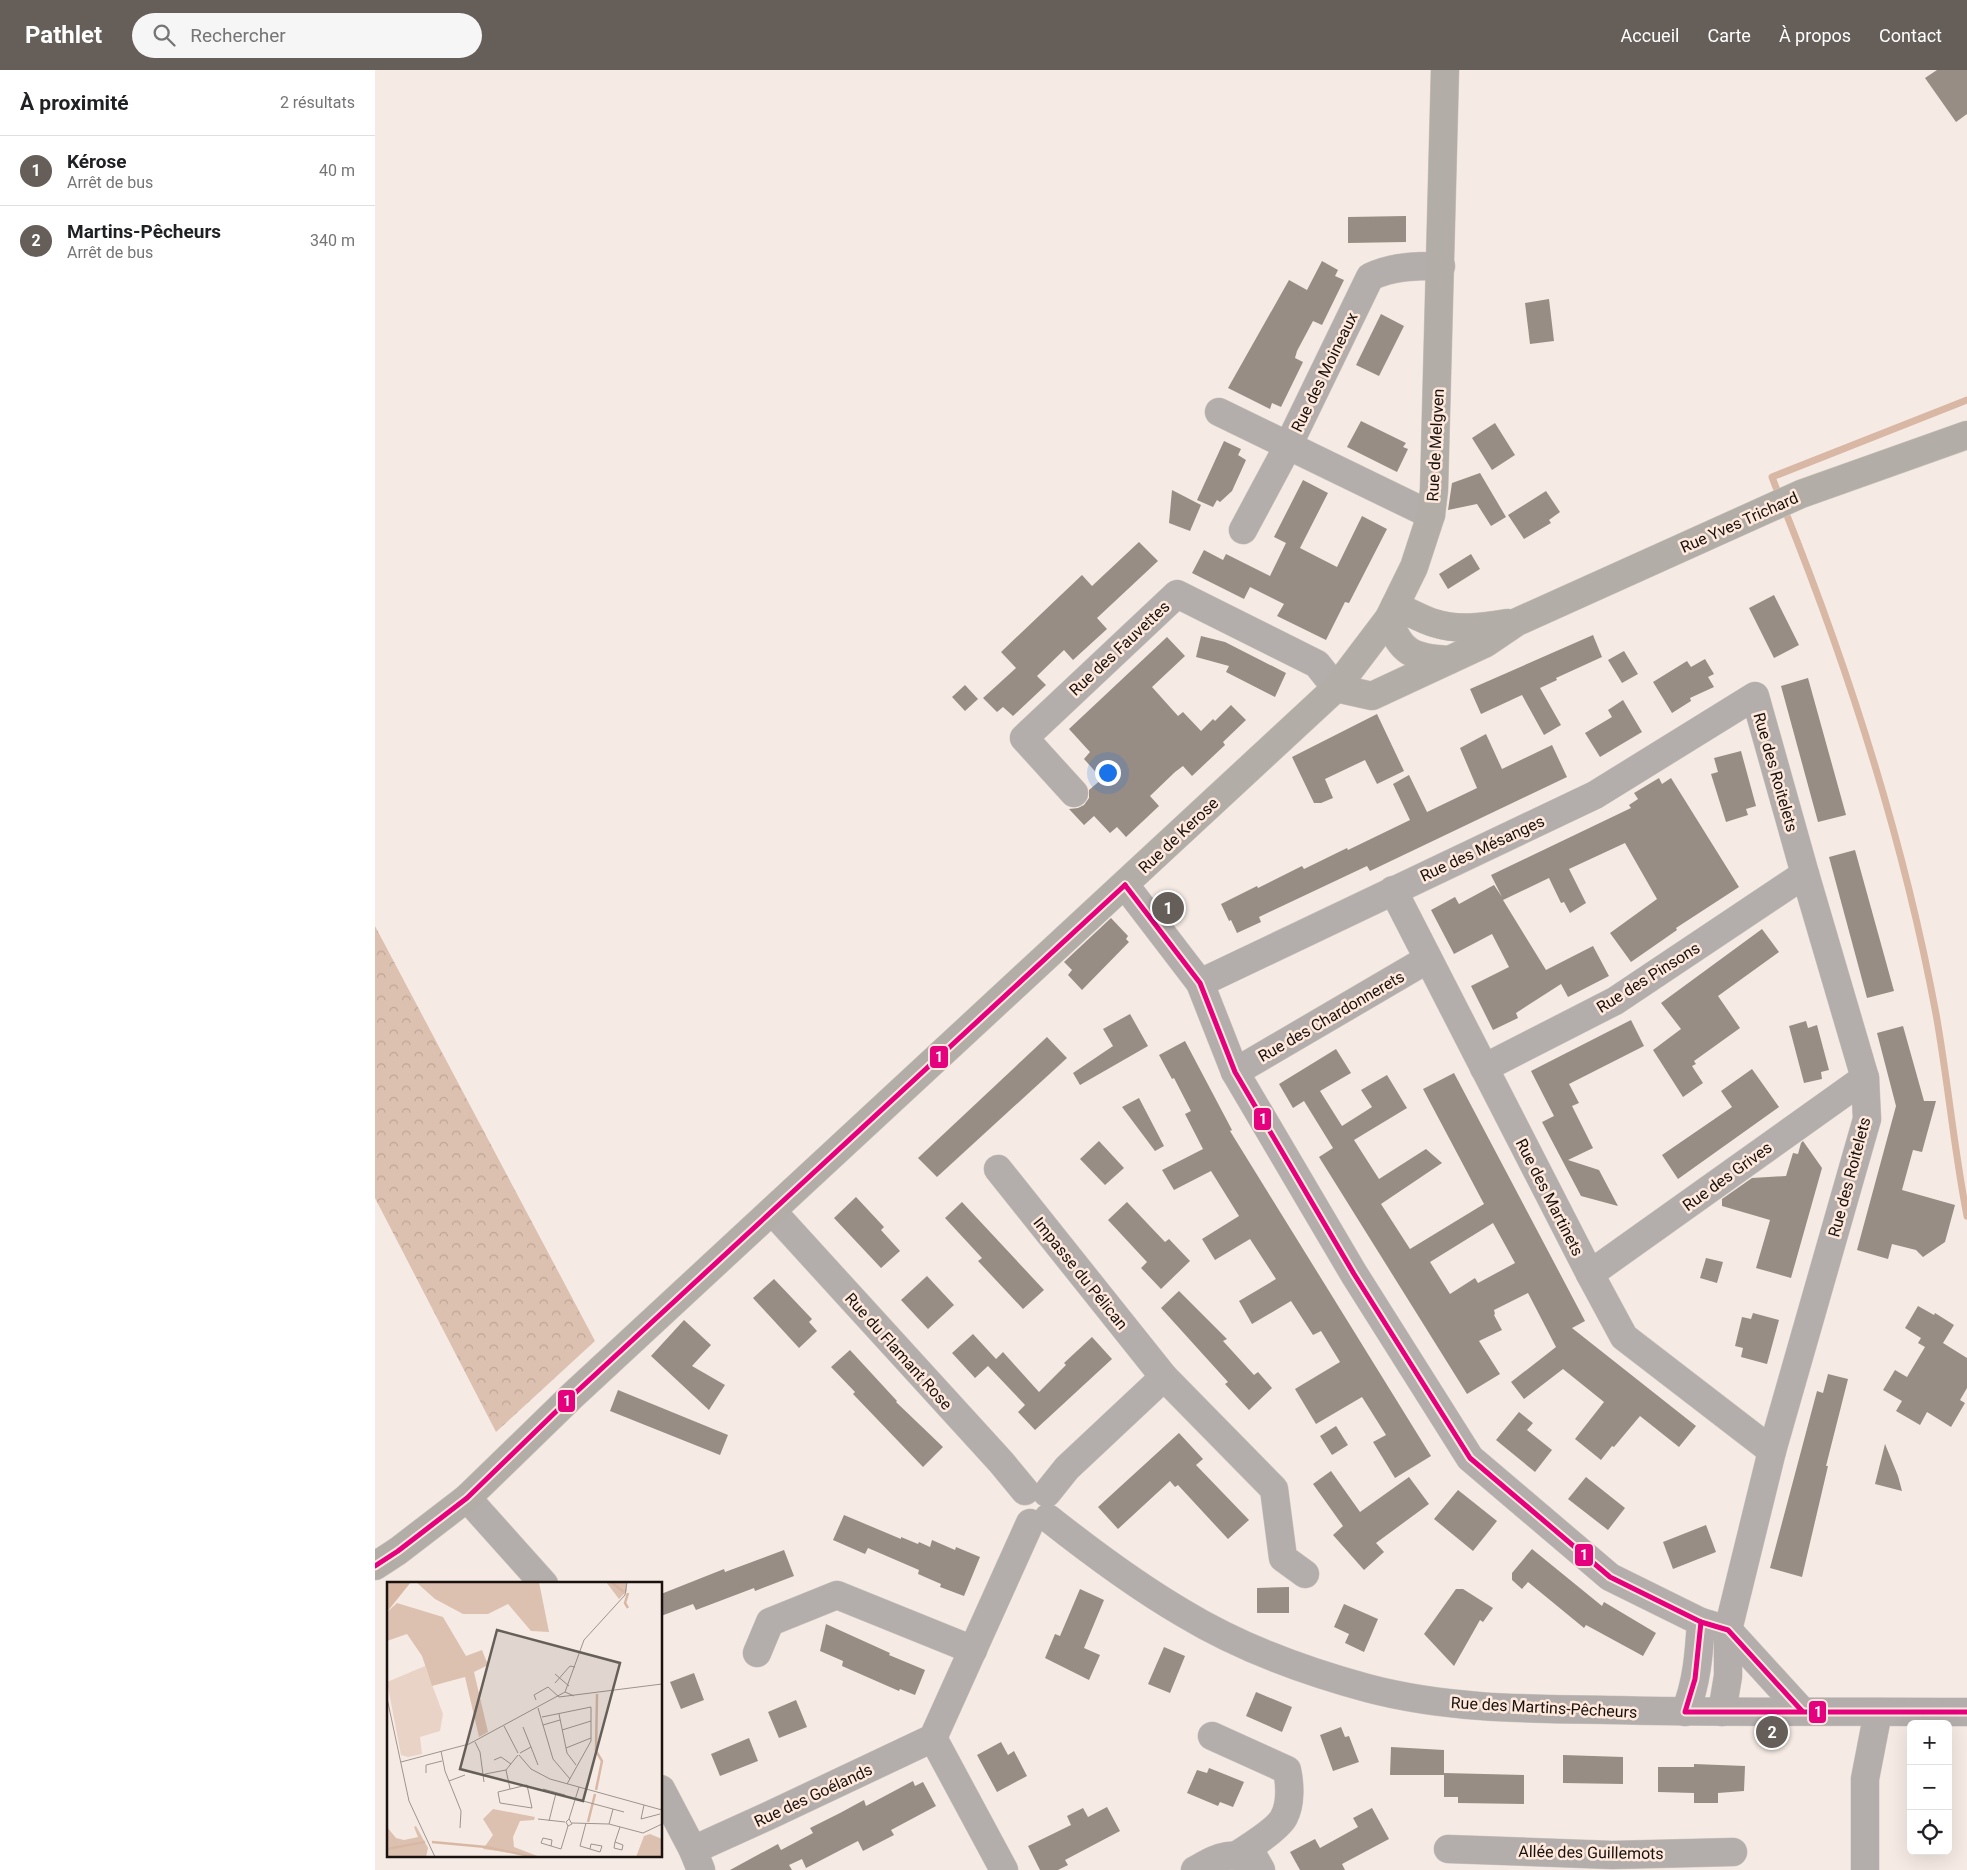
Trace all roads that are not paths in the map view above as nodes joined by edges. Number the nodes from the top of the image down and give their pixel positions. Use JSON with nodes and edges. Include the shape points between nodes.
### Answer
{"nodes":[{"id":1,"x":1445,"y":70,"type":"edge"},
{"id":2,"x":1441,"y":266,"type":"junction"},
{"id":3,"x":1219,"y":412,"type":"dead end"},
{"id":4,"x":1967,"y":435,"type":"edge"},
{"id":5,"x":1288,"y":446,"type":"junction"},
{"id":6,"x":1431,"y":515,"type":"junction"},
{"id":7,"x":1243,"y":530,"type":"dead end"},
{"id":8,"x":1392,"y":612,"type":"junction"},
{"id":9,"x":1517,"y":622,"type":"junction"},
{"id":10,"x":1449,"y":660,"type":"junction"},
{"id":11,"x":1336,"y":688,"type":"junction"},
{"id":12,"x":1755,"y":696,"type":"joint"},
{"id":13,"x":1074,"y":793,"type":"dead end"},
{"id":14,"x":1805,"y":874,"type":"junction"},
{"id":15,"x":1125,"y":885,"type":"junction"},
{"id":16,"x":1393,"y":890,"type":"junction"},
{"id":17,"x":1428,"y":960,"type":"junction"},
{"id":18,"x":1199,"y":983,"type":"junction"},
{"id":19,"x":1484,"y":1068,"type":"junction"},
{"id":20,"x":1235,"y":1072,"type":"junction"},
{"id":21,"x":1865,"y":1078,"type":"junction"},
{"id":22,"x":998,"y":1169,"type":"dead end"},
{"id":23,"x":772,"y":1211,"type":"junction"},
{"id":24,"x":1590,"y":1274,"type":"junction"},
{"id":25,"x":1164,"y":1378,"type":"junction"},
{"id":26,"x":1772,"y":1451,"type":"junction"},
{"id":27,"x":467,"y":1498,"type":"junction"},
{"id":28,"x":1037,"y":1506,"type":"junction"},
{"id":29,"x":375,"y":1566,"type":"edge"},
{"id":30,"x":1305,"y":1574,"type":"dead end"},
{"id":31,"x":542,"y":1582,"type":"edge"},
{"id":32,"x":1701,"y":1622,"type":"junction"},
{"id":33,"x":1728,"y":1630,"type":"junction"},
{"id":34,"x":973,"y":1650,"type":"junction"},
{"id":35,"x":757,"y":1653,"type":"dead end"},
{"id":36,"x":1802,"y":1711,"type":"junction"},
{"id":37,"x":1685,"y":1712,"type":"junction"},
{"id":38,"x":1722,"y":1712,"type":"junction"},
{"id":39,"x":1878,"y":1712,"type":"junction"},
{"id":40,"x":1967,"y":1712,"type":"edge"},
{"id":41,"x":1212,"y":1736,"type":"dead end"},
{"id":42,"x":933,"y":1738,"type":"junction"},
{"id":43,"x":663,"y":1793,"type":"edge"},
{"id":44,"x":1448,"y":1849,"type":"dead end"},
{"id":45,"x":1733,"y":1852,"type":"dead end"},
{"id":46,"x":1237,"y":1855,"type":"junction"},
{"id":47,"x":697,"y":1860,"type":"edge"},
{"id":48,"x":1612,"y":1862,"type":"edge"},
{"id":49,"x":1004,"y":1870,"type":"edge"},
{"id":50,"x":1195,"y":1870,"type":"edge"},
{"id":51,"x":1261,"y":1870,"type":"edge"},
{"id":52,"x":1865,"y":1870,"type":"edge"}],
"edges":[{"from":1,"to":2,"type":"main road","name":"Rue de Melgven"},
{"from":2,"to":5,"type":"street","name":"Rue des Moineaux","via":[[1404,267],[1370,277]]},
{"from":2,"to":6,"type":"main road","name":"Rue de Melgven","via":[[1436,457]]},
{"from":3,"to":5,"type":"street"},
{"from":4,"to":9,"type":"main road","name":"Rue Yves Trichard","via":[[1801,494]]},
{"from":5,"to":6,"type":"street"},
{"from":5,"to":7,"type":"street","name":"Rue des Moineaux"},
{"from":6,"to":8,"type":"main road","name":"Rue de Melgven","via":[[1414,567]]},
{"from":8,"to":9,"type":"main road","via":[[1452,627],[1472,628]]},
{"from":8,"to":10,"type":"main road","via":[[1394,633],[1410,653],[1421,658]]},
{"from":8,"to":11,"type":"main road","name":"Rue de Melgven"},
{"from":9,"to":10,"type":"main road","via":[[1486,643]]},
{"from":10,"to":11,"type":"main road","via":[[1372,696]]},
{"from":11,"to":13,"type":"street","name":"Rue des Fauvettes","via":[[1317,664],[1177,594],[1024,738]]},
{"from":11,"to":15,"type":"main road","name":"Rue de Kerose"},
{"from":12,"to":14,"type":"street","name":"Rue des Roitelets"},
{"from":12,"to":16,"type":"street","name":"Rue des Mésanges","via":[[1595,795]]},
{"from":14,"to":19,"type":"street","name":"Rue des Pinsons","via":[[1615,1001]]},
{"from":14,"to":21,"type":"street","name":"Rue des Roitelets"},
{"from":15,"to":18,"type":"street"},
{"from":15,"to":23,"type":"main road","name":"Rue de Kerose"},
{"from":16,"to":17,"type":"street","name":"Rue des Martinets"},
{"from":16,"to":18,"type":"street","name":"Rue des Mésanges"},
{"from":17,"to":19,"type":"street","name":"Rue des Martinets"},
{"from":17,"to":20,"type":"street","name":"Rue des Chardonnerets"},
{"from":18,"to":20,"type":"street"},
{"from":19,"to":24,"type":"street","name":"Rue des Martinets"},
{"from":20,"to":32,"type":"street","via":[[1354,1274],[1470,1458],[1610,1576]]},
{"from":21,"to":24,"type":"street","name":"Rue des Grives"},
{"from":21,"to":26,"type":"street","name":"Rue des Roitelets","via":[[1867,1119]]},
{"from":22,"to":25,"type":"street","name":"Impasse du Pélican"},
{"from":23,"to":27,"type":"main road","name":"Rue de Kerose"},
{"from":23,"to":28,"type":"street","name":"Rue du Flamant Rose"},
{"from":24,"to":26,"type":"street","name":"Rue des Martinets","via":[[1624,1337]]},
{"from":25,"to":28,"type":"street","via":[[1067,1468]]},
{"from":25,"to":30,"type":"street","name":"Impasse du Pélican","via":[[1274,1489],[1283,1558]]},
{"from":26,"to":33,"type":"street","name":"Rue des Roitelets"},
{"from":27,"to":29,"type":"main road","name":"Rue de Kerose"},
{"from":27,"to":31,"type":"street"},
{"from":28,"to":34,"type":"street"},
{"from":28,"to":37,"type":"street","name":"Rue des Martins-Pêcheurs","via":[[1149,1592],[1185,1614],[1237,1641],[1303,1668],[1368,1688],[1492,1708]]},
{"from":32,"to":33,"type":"street"},
{"from":32,"to":37,"type":"street","via":[[1699,1662]]},
{"from":33,"to":36,"type":"street"},
{"from":33,"to":38,"type":"street","name":"Rue des Roitelets","via":[[1728,1676]]},
{"from":34,"to":35,"type":"street","via":[[837,1595],[770,1622]]},
{"from":34,"to":42,"type":"street"},
{"from":36,"to":38,"type":"street","name":"Rue des Martins-Pêcheurs"},
{"from":36,"to":39,"type":"street","name":"Rue des Martins-Pêcheurs"},
{"from":37,"to":38,"type":"street","name":"Rue des Martins-Pêcheurs"},
{"from":39,"to":40,"type":"street","name":"Rue des Martins-Pêcheurs"},
{"from":39,"to":52,"type":"street","via":[[1865,1779]]},
{"from":41,"to":46,"type":"street","via":[[1287,1770],[1289,1788],[1284,1818],[1257,1843]]},
{"from":42,"to":47,"type":"street","name":"Rue des Goélands"},
{"from":42,"to":49,"type":"street"},
{"from":43,"to":47,"type":"street","name":"Rue des Goélands"},
{"from":44,"to":48,"type":"street","name":"Allée des Guillemots"},
{"from":45,"to":48,"type":"street","name":"Allée des Guillemots"},
{"from":46,"to":50,"type":"street","via":[[1217,1858]]},
{"from":46,"to":51,"type":"street","via":[[1256,1861]]}]}
